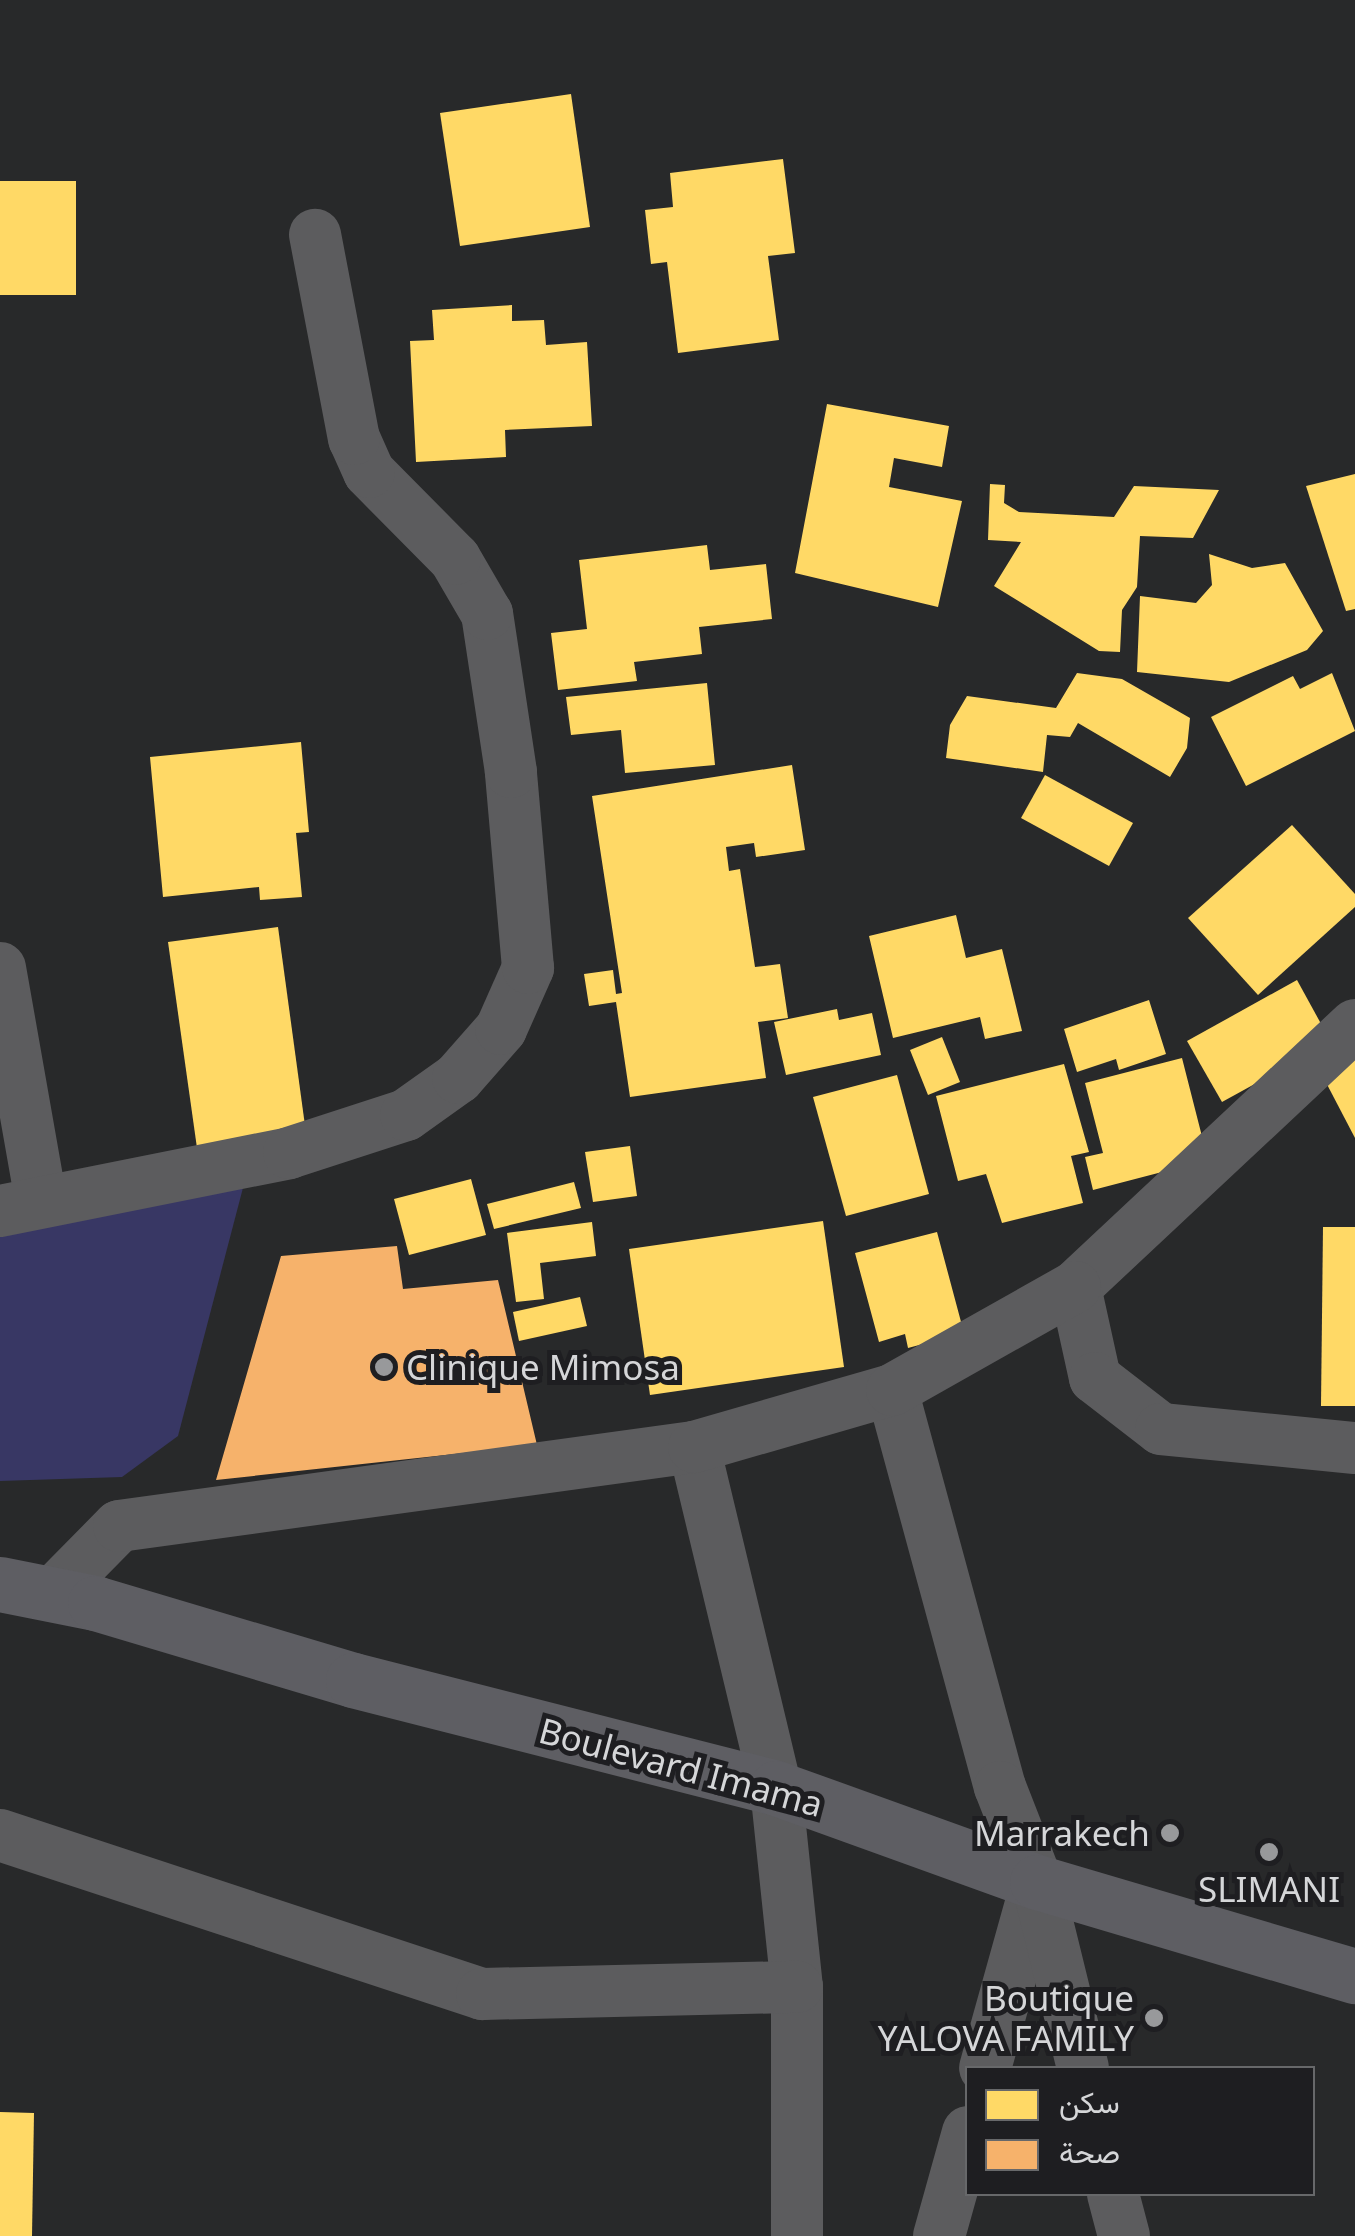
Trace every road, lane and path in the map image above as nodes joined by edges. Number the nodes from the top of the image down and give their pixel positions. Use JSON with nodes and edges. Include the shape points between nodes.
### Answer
{"nodes":[{"id":1,"x":315,"y":235,"type":"dead end"},
{"id":2,"x":0,"y":968,"type":"edge"},
{"id":3,"x":1355,"y":1025,"type":"edge"},
{"id":4,"x":21,"y":1206,"type":"edge"},
{"id":5,"x":1075,"y":1287,"type":"junction"},
{"id":6,"x":892,"y":1390,"type":"junction"},
{"id":7,"x":694,"y":1446,"type":"junction"},
{"id":8,"x":1355,"y":1448,"type":"edge"},
{"id":9,"x":26,"y":1589,"type":"edge"},
{"id":10,"x":776,"y":1788,"type":"junction"},
{"id":11,"x":0,"y":1835,"type":"edge"},
{"id":12,"x":1037,"y":1882,"type":"junction"},
{"id":13,"x":1355,"y":1976,"type":"edge"},
{"id":14,"x":797,"y":1987,"type":"junction"},
{"id":15,"x":986,"y":2066,"type":"edge"},
{"id":16,"x":1082,"y":2066,"type":"edge"},
{"id":17,"x":965,"y":2143,"type":"edge"},
{"id":18,"x":1114,"y":2196,"type":"edge"},
{"id":19,"x":797,"y":2236,"type":"edge"},
{"id":20,"x":939,"y":2236,"type":"edge"},
{"id":21,"x":1124,"y":2236,"type":"edge"}],
"edges":[{"from":1,"to":4,"type":"street","via":[[354,439],[369,472],[455,559],[487,614],[511,772],[528,968],[502,1029],[458,1078],[406,1114],[289,1153]]},
{"from":2,"to":4,"type":"street"},
{"from":3,"to":5,"type":"street"},
{"from":5,"to":6,"type":"street"},
{"from":5,"to":8,"type":"street","via":[[1094,1378],[1161,1429]]},
{"from":6,"to":7,"type":"street"},
{"from":6,"to":12,"type":"street","via":[[1000,1788]]},
{"from":7,"to":9,"type":"street","via":[[120,1526]]},
{"from":7,"to":10,"type":"street"},
{"from":9,"to":10,"type":"main road","name":"Boulevard Imama"},
{"from":10,"to":12,"type":"main road","name":"Boulevard Imama"},
{"from":10,"to":14,"type":"street"},
{"from":11,"to":14,"type":"street","via":[[482,1994]]},
{"from":12,"to":13,"type":"main road","name":"Boulevard Imama"},
{"from":12,"to":15,"type":"street"},
{"from":12,"to":16,"type":"street"},
{"from":14,"to":19,"type":"street"},
{"from":17,"to":20,"type":"street"},
{"from":18,"to":21,"type":"street"}]}
